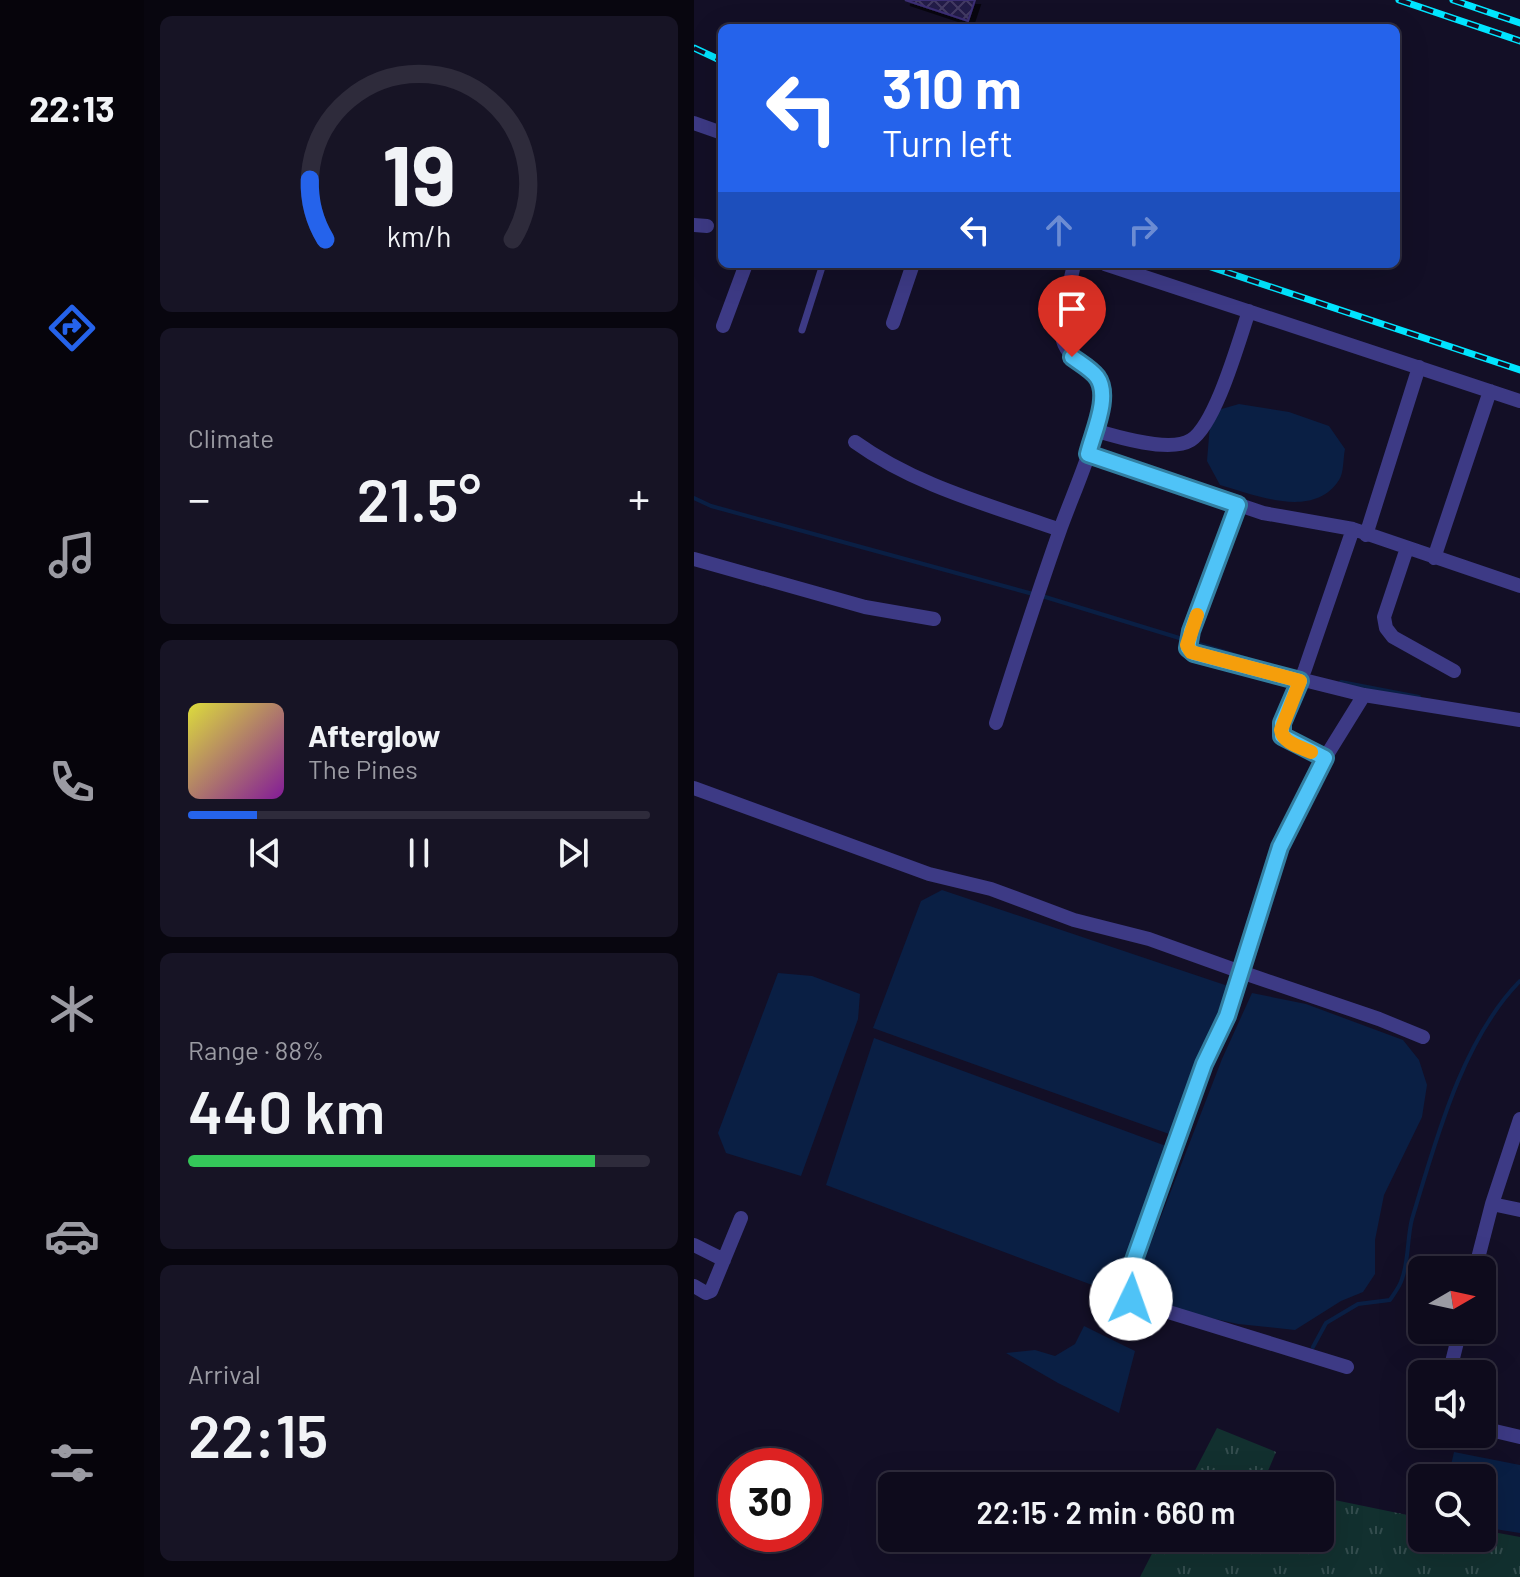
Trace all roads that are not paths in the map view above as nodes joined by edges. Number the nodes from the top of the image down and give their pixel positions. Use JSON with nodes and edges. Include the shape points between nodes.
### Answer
{"nodes":[{"id":1,"x":694,"y":123,"type":"edge"},
{"id":2,"x":718,"y":132,"type":"edge"},
{"id":3,"x":745,"y":268,"type":"edge"},
{"id":4,"x":822,"y":268,"type":"edge"},
{"id":5,"x":912,"y":268,"type":"edge"},
{"id":6,"x":1073,"y":268,"type":"edge"},
{"id":7,"x":1117,"y":268,"type":"edge"},
{"id":8,"x":1249,"y":311,"type":"junction"},
{"id":9,"x":893,"y":323,"type":"dead end"},
{"id":10,"x":723,"y":326,"type":"dead end"},
{"id":11,"x":802,"y":330,"type":"dead end"},
{"id":12,"x":1419,"y":367,"type":"junction"},
{"id":13,"x":1490,"y":391,"type":"junction"},
{"id":14,"x":1520,"y":401,"type":"edge"},
{"id":15,"x":1094,"y":430,"type":"junction"},
{"id":16,"x":855,"y":442,"type":"dead end"},
{"id":17,"x":1088,"y":454,"type":"junction"},
{"id":18,"x":1238,"y":505,"type":"junction"},
{"id":19,"x":1060,"y":530,"type":"junction"},
{"id":20,"x":1360,"y":532,"type":"junction"},
{"id":21,"x":1407,"y":548,"type":"junction"},
{"id":22,"x":1434,"y":558,"type":"junction"},
{"id":23,"x":694,"y":559,"type":"edge"},
{"id":24,"x":1520,"y":586,"type":"edge"},
{"id":25,"x":934,"y":619,"type":"dead end"},
{"id":26,"x":1454,"y":671,"type":"dead end"},
{"id":27,"x":1302,"y":676,"type":"junction"},
{"id":28,"x":1364,"y":695,"type":"junction"},
{"id":29,"x":1520,"y":720,"type":"edge"},
{"id":30,"x":996,"y":723,"type":"dead end"},
{"id":31,"x":1325,"y":758,"type":"junction"},
{"id":32,"x":694,"y":788,"type":"edge"},
{"id":33,"x":1241,"y":972,"type":"junction"},
{"id":34,"x":1423,"y":1037,"type":"dead end"},
{"id":35,"x":1520,"y":1119,"type":"edge"},
{"id":36,"x":1492,"y":1204,"type":"junction"},
{"id":37,"x":1520,"y":1210,"type":"edge"},
{"id":38,"x":741,"y":1218,"type":"dead end"},
{"id":39,"x":694,"y":1245,"type":"edge"},
{"id":40,"x":1479,"y":1256,"type":"edge"},
{"id":41,"x":724,"y":1260,"type":"junction"},
{"id":42,"x":694,"y":1286,"type":"edge"},
{"id":43,"x":1347,"y":1367,"type":"dead end"},
{"id":44,"x":1496,"y":1431,"type":"edge"},
{"id":45,"x":1520,"y":1437,"type":"edge"}],
"edges":[{"from":1,"to":2,"type":"street"},
{"from":3,"to":10,"type":"street"},
{"from":4,"to":11,"type":"lane"},
{"from":5,"to":9,"type":"street"},
{"from":6,"to":15,"type":"street","via":[[1062,335],[1072,357],[1102,385]]},
{"from":7,"to":8,"type":"street"},
{"from":8,"to":12,"type":"street"},
{"from":8,"to":15,"type":"street","via":[[1227,377],[1202,431],[1189,442],[1154,444]]},
{"from":12,"to":13,"type":"street"},
{"from":12,"to":20,"type":"street"},
{"from":13,"to":14,"type":"street"},
{"from":13,"to":22,"type":"street"},
{"from":15,"to":17,"type":"street"},
{"from":16,"to":19,"type":"street","via":[[909,475]]},
{"from":17,"to":18,"type":"street"},
{"from":17,"to":19,"type":"street"},
{"from":18,"to":20,"type":"street"},
{"from":18,"to":27,"type":"street","via":[[1189,650]]},
{"from":19,"to":30,"type":"street"},
{"from":20,"to":21,"type":"street"},
{"from":20,"to":27,"type":"street"},
{"from":21,"to":22,"type":"street"},
{"from":21,"to":26,"type":"street","via":[[1384,617],[1386,628]]},
{"from":22,"to":24,"type":"street"},
{"from":23,"to":25,"type":"street","via":[[865,607]]},
{"from":27,"to":28,"type":"street"},
{"from":27,"to":31,"type":"street","via":[[1282,723],[1282,736]]},
{"from":28,"to":29,"type":"street"},
{"from":28,"to":31,"type":"street"},
{"from":31,"to":33,"type":"street","via":[[1280,847]]},
{"from":32,"to":33,"type":"street","via":[[929,874],[991,889]]},
{"from":33,"to":34,"type":"street"},
{"from":33,"to":43,"type":"street","via":[[1178,1134],[1127,1290],[1136,1302]]},
{"from":35,"to":36,"type":"street"},
{"from":36,"to":37,"type":"street"},
{"from":36,"to":40,"type":"street"},
{"from":38,"to":41,"type":"street"},
{"from":39,"to":41,"type":"street"},
{"from":41,"to":42,"type":"street","via":[[711,1291]]},
{"from":44,"to":45,"type":"street"}]}
